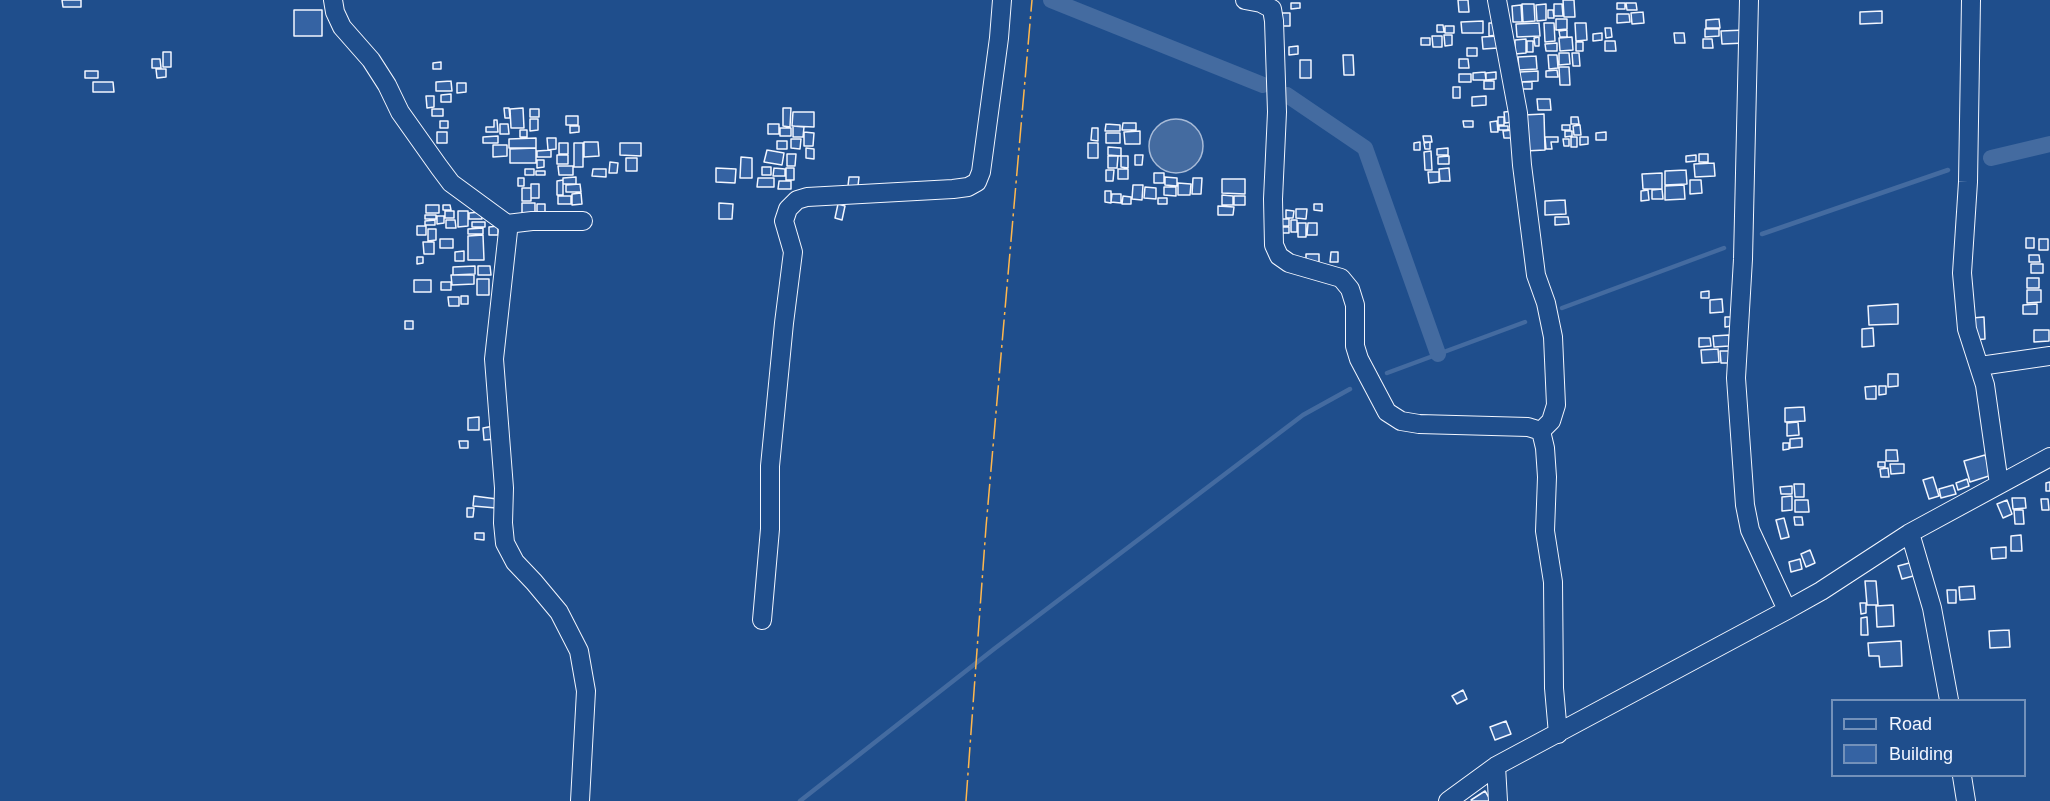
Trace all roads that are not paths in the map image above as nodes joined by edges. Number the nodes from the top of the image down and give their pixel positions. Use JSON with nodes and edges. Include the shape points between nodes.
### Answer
{"nodes":[{"id":1,"x":333,"y":0,"type":"edge"},
{"id":2,"x":1002,"y":0,"type":"edge"},
{"id":3,"x":1245,"y":0,"type":"edge"},
{"id":4,"x":1497,"y":0,"type":"edge"},
{"id":5,"x":1749,"y":0,"type":"edge"},
{"id":6,"x":1971,"y":0,"type":"edge"},
{"id":7,"x":1272,"y":5,"type":"edge"},
{"id":8,"x":583,"y":221,"type":"dead end"},
{"id":9,"x":507,"y":224,"type":"junction"},
{"id":10,"x":2050,"y":356,"type":"edge"},
{"id":11,"x":1980,"y":366,"type":"junction"},
{"id":12,"x":1541,"y":431,"type":"junction"},
{"id":13,"x":2050,"y":457,"type":"edge"},
{"id":14,"x":1999,"y":484,"type":"junction"},
{"id":15,"x":1910,"y":533,"type":"junction"},
{"id":16,"x":1787,"y":610,"type":"junction"},
{"id":17,"x":762,"y":620,"type":"dead end"},
{"id":18,"x":1949,"y":699,"type":"edge"},
{"id":19,"x":1558,"y":734,"type":"junction"},
{"id":20,"x":1496,"y":766,"type":"junction"},
{"id":21,"x":1962,"y":777,"type":"edge"},
{"id":22,"x":580,"y":801,"type":"edge"},
{"id":23,"x":1448,"y":801,"type":"edge"},
{"id":24,"x":1498,"y":801,"type":"edge"},
{"id":25,"x":1966,"y":801,"type":"edge"}],
"edges":[{"from":1,"to":9,"type":"street","via":[[342,27],[371,60],[400,112],[451,183]]},
{"from":2,"to":17,"type":"street","via":[[983,161],[977,182],[952,189],[807,197],[788,209],[784,221],[792,252],[770,466],[770,529]]},
{"from":3,"to":7,"type":"street"},
{"from":4,"to":12,"type":"street","via":[[1518,112],[1536,275],[1553,337],[1556,405],[1551,421]]},
{"from":5,"to":16,"type":"street","via":[[1736,378],[1750,530]]},
{"from":6,"to":11,"type":"street","via":[[1962,273],[1967,330]]},
{"from":7,"to":12,"type":"street","via":[[1277,112],[1274,244],[1279,256],[1289,263],[1341,278],[1350,289],[1355,305],[1355,346],[1387,412],[1401,421],[1419,424],[1528,427]]},
{"from":8,"to":9,"type":"street"},
{"from":9,"to":22,"type":"street","via":[[494,359],[505,543],[515,562],[559,612],[579,651],[586,691]]},
{"from":10,"to":11,"type":"street"},
{"from":11,"to":14,"type":"street"},
{"from":12,"to":19,"type":"street","via":[[1547,477],[1545,531],[1553,582]]},
{"from":13,"to":14,"type":"street"},
{"from":14,"to":15,"type":"street"},
{"from":15,"to":16,"type":"street"},
{"from":15,"to":18,"type":"street","via":[[1932,608]]},
{"from":16,"to":19,"type":"street"},
{"from":19,"to":20,"type":"street"},
{"from":20,"to":23,"type":"street"},
{"from":20,"to":24,"type":"street"},
{"from":21,"to":25,"type":"street"}]}
